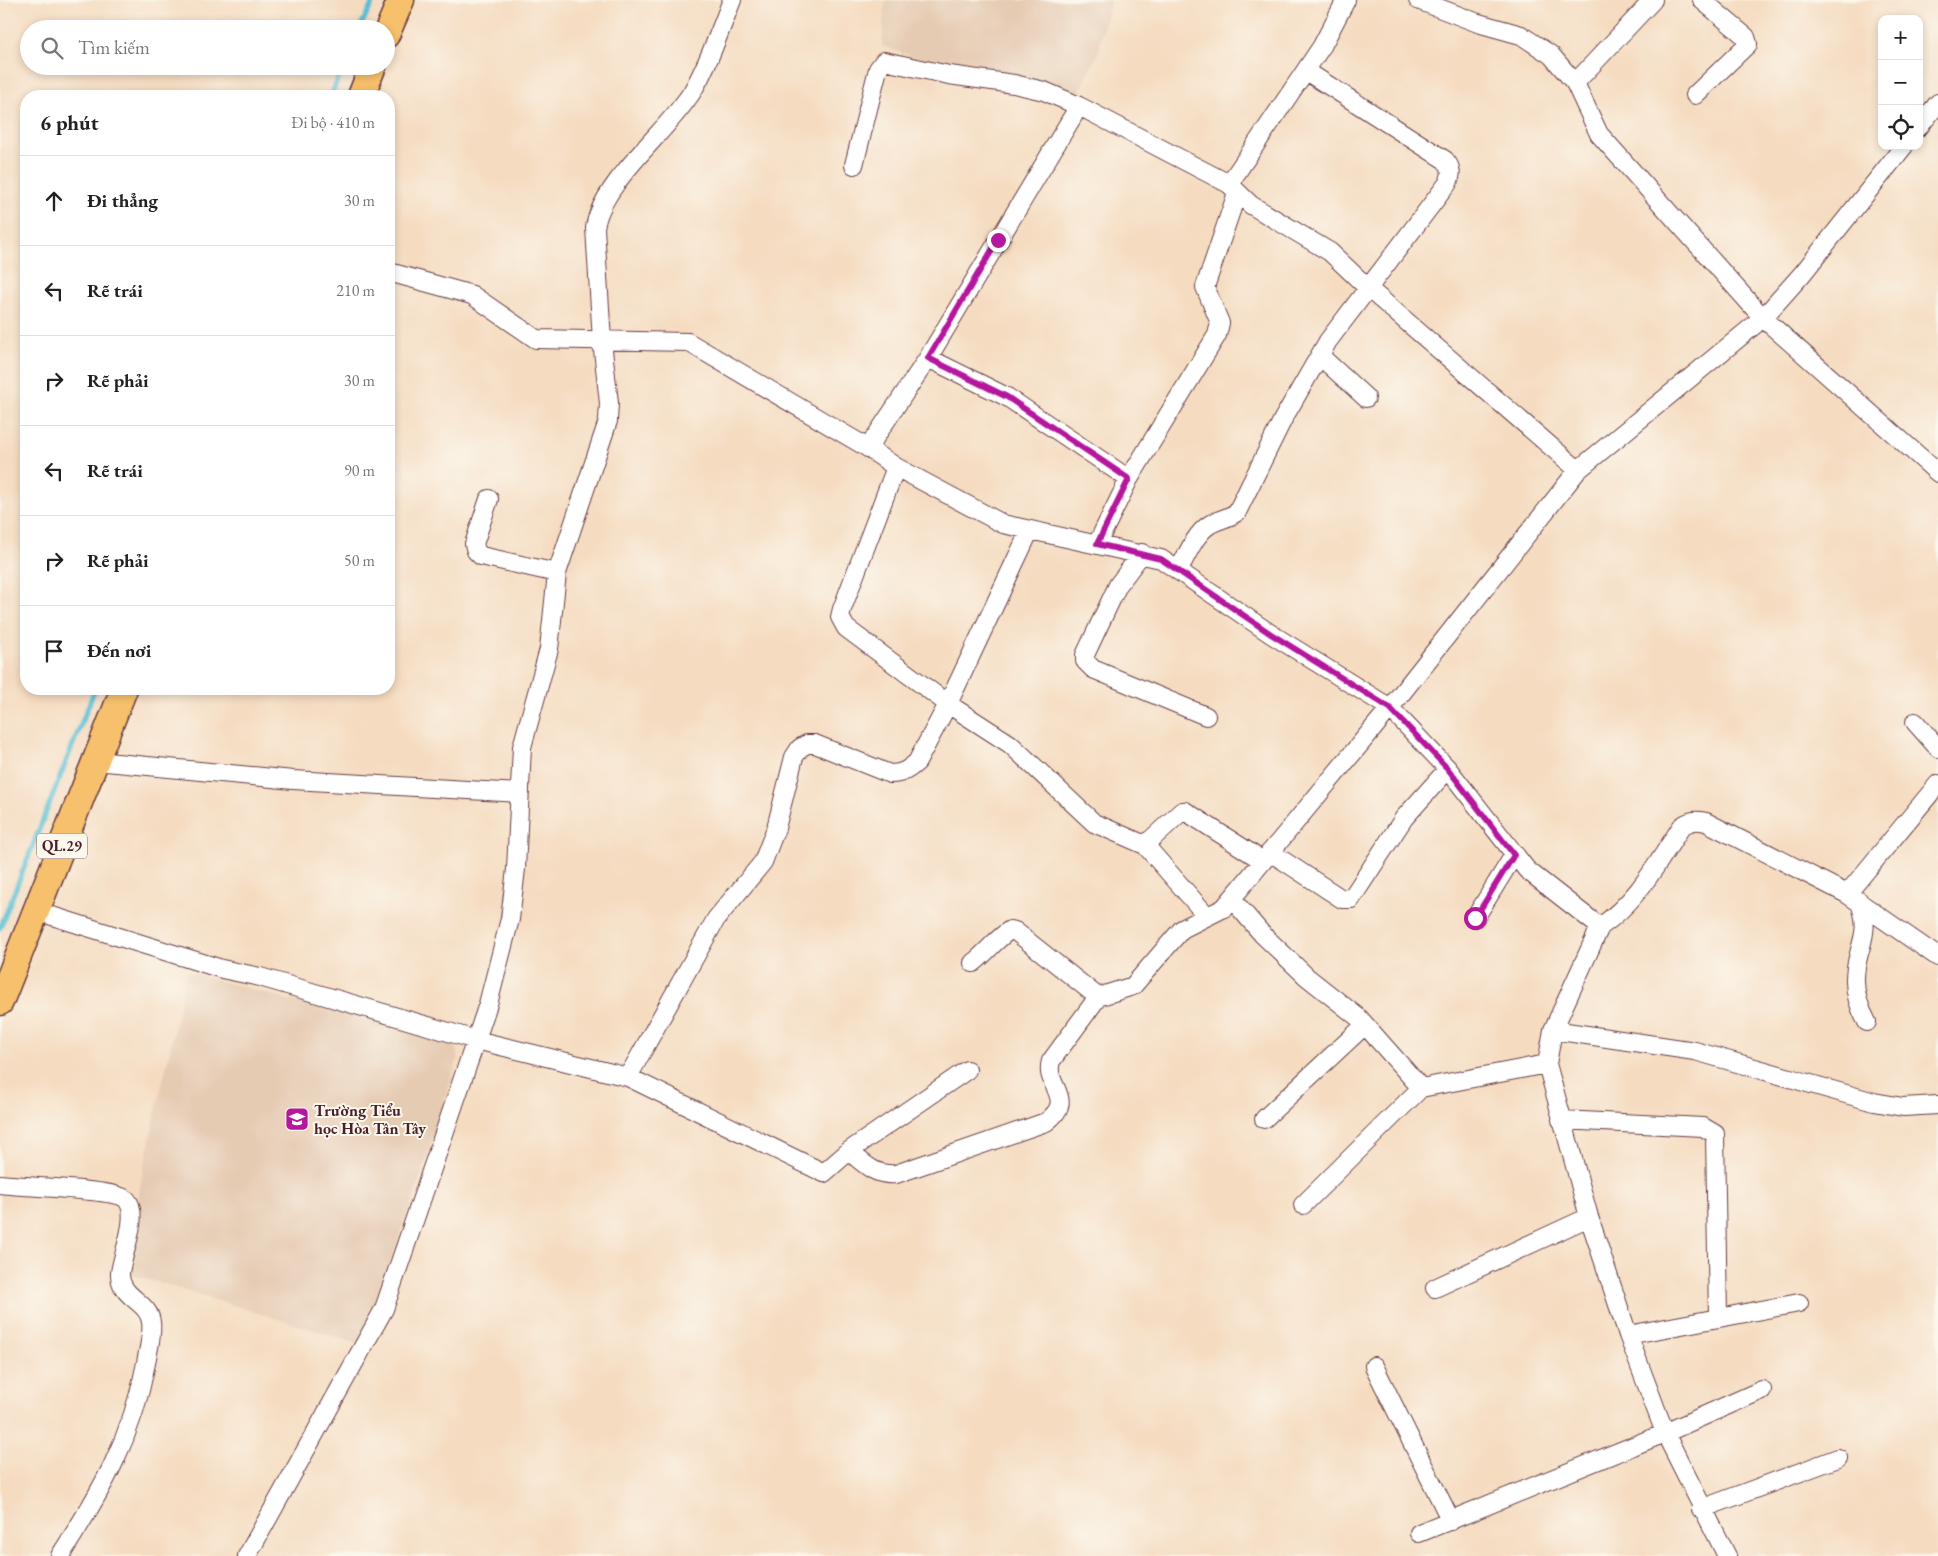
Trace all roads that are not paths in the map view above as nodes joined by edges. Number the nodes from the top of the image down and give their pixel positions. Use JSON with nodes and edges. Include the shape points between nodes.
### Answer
{"nodes":[{"id":1,"x":401,"y":0,"type":"edge"},
{"id":2,"x":732,"y":0,"type":"edge"},
{"id":3,"x":1346,"y":0,"type":"edge"},
{"id":4,"x":1420,"y":0,"type":"edge"},
{"id":5,"x":1653,"y":0,"type":"edge"},
{"id":6,"x":1702,"y":0,"type":"edge"},
{"id":7,"x":392,"y":20,"type":"edge"},
{"id":8,"x":1306,"y":71,"type":"junction"},
{"id":9,"x":369,"y":75,"type":"edge"},
{"id":10,"x":1575,"y":83,"type":"junction"},
{"id":11,"x":363,"y":90,"type":"edge"},
{"id":12,"x":1695,"y":95,"type":"dead end"},
{"id":13,"x":1938,"y":103,"type":"edge"},
{"id":14,"x":1079,"y":106,"type":"junction"},
{"id":15,"x":1923,"y":122,"type":"edge"},
{"id":16,"x":1901,"y":150,"type":"edge"},
{"id":17,"x":854,"y":165,"type":"dead end"},
{"id":18,"x":1233,"y":188,"type":"junction"},
{"id":19,"x":395,"y":274,"type":"edge"},
{"id":20,"x":1368,"y":289,"type":"junction"},
{"id":21,"x":1762,"y":318,"type":"junction"},
{"id":22,"x":602,"y":341,"type":"junction"},
{"id":23,"x":1320,"y":356,"type":"junction"},
{"id":24,"x":928,"y":358,"type":"junction"},
{"id":25,"x":1366,"y":398,"type":"dead end"},
{"id":26,"x":868,"y":448,"type":"junction"},
{"id":27,"x":896,"y":467,"type":"junction"},
{"id":28,"x":1578,"y":470,"type":"junction"},
{"id":29,"x":1938,"y":473,"type":"edge"},
{"id":30,"x":1129,"y":479,"type":"junction"},
{"id":31,"x":489,"y":499,"type":"dead end"},
{"id":32,"x":1030,"y":530,"type":"junction"},
{"id":33,"x":1097,"y":544,"type":"junction"},
{"id":34,"x":1142,"y":553,"type":"junction"},
{"id":35,"x":1178,"y":571,"type":"junction"},
{"id":36,"x":557,"y":574,"type":"junction"},
{"id":37,"x":122,"y":695,"type":"edge"},
{"id":38,"x":948,"y":704,"type":"junction"},
{"id":39,"x":1390,"y":708,"type":"junction"},
{"id":40,"x":1206,"y":716,"type":"dead end"},
{"id":41,"x":1915,"y":722,"type":"dead end"},
{"id":42,"x":1938,"y":748,"type":"edge"},
{"id":43,"x":96,"y":761,"type":"junction"},
{"id":44,"x":1448,"y":769,"type":"junction"},
{"id":45,"x":1938,"y":784,"type":"edge"},
{"id":46,"x":520,"y":793,"type":"junction"},
{"id":47,"x":1145,"y":845,"type":"junction"},
{"id":48,"x":1514,"y":855,"type":"junction"},
{"id":49,"x":1266,"y":857,"type":"junction"},
{"id":50,"x":1853,"y":898,"type":"junction"},
{"id":51,"x":1232,"y":899,"type":"junction"},
{"id":52,"x":36,"y":911,"type":"junction"},
{"id":53,"x":1207,"y":916,"type":"junction"},
{"id":54,"x":1475,"y":918,"type":"dead end"},
{"id":55,"x":1600,"y":927,"type":"junction"},
{"id":56,"x":1938,"y":957,"type":"edge"},
{"id":57,"x":973,"y":962,"type":"dead end"},
{"id":58,"x":1098,"y":997,"type":"junction"},
{"id":59,"x":0,"y":1002,"type":"edge"},
{"id":60,"x":1867,"y":1022,"type":"dead end"},
{"id":61,"x":1365,"y":1025,"type":"junction"},
{"id":62,"x":1553,"y":1030,"type":"junction"},
{"id":63,"x":476,"y":1040,"type":"junction"},
{"id":64,"x":1547,"y":1064,"type":"junction"},
{"id":65,"x":967,"y":1070,"type":"dead end"},
{"id":66,"x":628,"y":1077,"type":"junction"},
{"id":67,"x":1421,"y":1088,"type":"junction"},
{"id":68,"x":1938,"y":1105,"type":"edge"},
{"id":69,"x":1264,"y":1119,"type":"dead end"},
{"id":70,"x":1561,"y":1120,"type":"junction"},
{"id":71,"x":849,"y":1151,"type":"junction"},
{"id":72,"x":0,"y":1184,"type":"edge"},
{"id":73,"x":1303,"y":1205,"type":"dead end"},
{"id":74,"x":1589,"y":1216,"type":"junction"},
{"id":75,"x":1435,"y":1288,"type":"dead end"},
{"id":76,"x":1799,"y":1303,"type":"dead end"},
{"id":77,"x":1718,"y":1318,"type":"junction"},
{"id":78,"x":1628,"y":1335,"type":"junction"},
{"id":79,"x":1374,"y":1366,"type":"dead end"},
{"id":80,"x":1762,"y":1390,"type":"dead end"},
{"id":81,"x":1665,"y":1433,"type":"junction"},
{"id":82,"x":1838,"y":1458,"type":"dead end"},
{"id":83,"x":1701,"y":1509,"type":"junction"},
{"id":84,"x":1451,"y":1520,"type":"junction"},
{"id":85,"x":1420,"y":1533,"type":"dead end"},
{"id":86,"x":60,"y":1556,"type":"edge"},
{"id":87,"x":247,"y":1556,"type":"edge"},
{"id":88,"x":1727,"y":1556,"type":"edge"}],
"edges":[{"from":1,"to":7,"type":"highway"},
{"from":2,"to":22,"type":"street","via":[[691,93],[607,196],[596,217]]},
{"from":3,"to":8,"type":"street"},
{"from":4,"to":10,"type":"street","via":[[1478,23],[1521,35],[1551,54]]},
{"from":5,"to":10,"type":"street"},
{"from":6,"to":12,"type":"street","via":[[1746,37],[1748,44]]},
{"from":8,"to":18,"type":"street"},
{"from":8,"to":20,"type":"street","via":[[1446,160],[1451,170],[1448,183]]},
{"from":9,"to":11,"type":"highway"},
{"from":10,"to":21,"type":"street","via":[[1600,134]]},
{"from":13,"to":15,"type":"street"},
{"from":14,"to":17,"type":"street","via":[[1030,87],[884,61],[878,69]]},
{"from":14,"to":18,"type":"street"},
{"from":14,"to":24,"type":"street"},
{"from":16,"to":21,"type":"street","via":[[1803,273]]},
{"from":18,"to":20,"type":"street","via":[[1264,213],[1330,252]]},
{"from":18,"to":30,"type":"street","via":[[1206,287],[1219,318],[1220,329]]},
{"from":19,"to":22,"type":"street","via":[[472,295],[536,339]]},
{"from":20,"to":23,"type":"street"},
{"from":20,"to":28,"type":"street"},
{"from":21,"to":28,"type":"street"},
{"from":21,"to":29,"type":"street"},
{"from":22,"to":26,"type":"street","via":[[688,342]]},
{"from":22,"to":36,"type":"street","via":[[608,422]]},
{"from":23,"to":25,"type":"street"},
{"from":23,"to":35,"type":"street","via":[[1283,419],[1237,512],[1202,530]]},
{"from":24,"to":26,"type":"street"},
{"from":24,"to":30,"type":"street","via":[[1007,397]]},
{"from":26,"to":27,"type":"street"},
{"from":27,"to":32,"type":"street","via":[[1003,524]]},
{"from":27,"to":38,"type":"street","via":[[840,616],[846,628]]},
{"from":28,"to":39,"type":"street"},
{"from":30,"to":33,"type":"street"},
{"from":31,"to":36,"type":"street","via":[[474,544],[476,551],[481,556]]},
{"from":32,"to":33,"type":"street"},
{"from":32,"to":38,"type":"street"},
{"from":33,"to":34,"type":"street"},
{"from":34,"to":35,"type":"street","via":[[1161,559]]},
{"from":34,"to":40,"type":"street","via":[[1111,597],[1086,661],[1093,670]]},
{"from":35,"to":39,"type":"street"},
{"from":36,"to":46,"type":"street","via":[[549,649],[522,747]]},
{"from":37,"to":43,"type":"highway","number":"QL.29"},
{"from":38,"to":47,"type":"street","via":[[1010,744],[1094,823]]},
{"from":38,"to":66,"type":"street","via":[[917,762],[900,774],[890,774],[815,744],[800,748],[790,767],[767,853],[716,919]]},
{"from":39,"to":44,"type":"street"},
{"from":39,"to":49,"type":"street"},
{"from":41,"to":42,"type":"street"},
{"from":43,"to":46,"type":"street","via":[[313,782]]},
{"from":43,"to":52,"type":"highway","number":"QL.29"},
{"from":44,"to":48,"type":"street"},
{"from":44,"to":49,"type":"street","via":[[1404,818],[1351,899],[1342,899]]},
{"from":45,"to":50,"type":"street"},
{"from":46,"to":63,"type":"street","via":[[510,920]]},
{"from":47,"to":49,"type":"street","via":[[1185,811]]},
{"from":47,"to":53,"type":"street"},
{"from":48,"to":54,"type":"street"},
{"from":48,"to":55,"type":"street","via":[[1527,870]]},
{"from":49,"to":51,"type":"street"},
{"from":50,"to":55,"type":"street","via":[[1706,822],[1689,821],[1682,826],[1636,896]]},
{"from":50,"to":56,"type":"street"},
{"from":50,"to":60,"type":"street","via":[[1864,914],[1866,925],[1855,981],[1857,1000]]},
{"from":51,"to":53,"type":"street","via":[[1224,908]]},
{"from":51,"to":61,"type":"street","via":[[1262,934],[1301,971]]},
{"from":52,"to":59,"type":"highway","number":"QL.29"},
{"from":52,"to":63,"type":"street","via":[[222,969],[260,977]]},
{"from":53,"to":58,"type":"street","via":[[1182,929],[1133,986]]},
{"from":55,"to":62,"type":"street"},
{"from":57,"to":58,"type":"street","via":[[1010,930]]},
{"from":58,"to":71,"type":"street","via":[[1051,1061],[1050,1071],[1060,1103],[1046,1122],[896,1174],[875,1172]]},
{"from":61,"to":67,"type":"street"},
{"from":61,"to":69,"type":"street"},
{"from":62,"to":64,"type":"street"},
{"from":62,"to":68,"type":"street","via":[[1695,1051],[1874,1102],[1903,1107]]},
{"from":63,"to":66,"type":"street"},
{"from":63,"to":87,"type":"street","via":[[384,1309]]},
{"from":64,"to":67,"type":"street"},
{"from":64,"to":70,"type":"street"},
{"from":65,"to":71,"type":"street"},
{"from":66,"to":71,"type":"street","via":[[824,1173]]},
{"from":67,"to":73,"type":"street"},
{"from":70,"to":74,"type":"street"},
{"from":70,"to":77,"type":"street","via":[[1703,1127],[1715,1134]]},
{"from":72,"to":86,"type":"street","via":[[97,1191],[127,1200],[132,1210],[120,1273],[121,1286],[148,1312],[151,1321],[144,1371],[129,1430],[90,1511]]},
{"from":74,"to":75,"type":"street"},
{"from":74,"to":78,"type":"street"},
{"from":76,"to":77,"type":"street"},
{"from":77,"to":78,"type":"street"},
{"from":78,"to":81,"type":"street"},
{"from":79,"to":84,"type":"street"},
{"from":80,"to":81,"type":"street"},
{"from":81,"to":83,"type":"street"},
{"from":81,"to":84,"type":"street"},
{"from":82,"to":83,"type":"street"},
{"from":83,"to":88,"type":"street"},
{"from":84,"to":85,"type":"street"}]}
